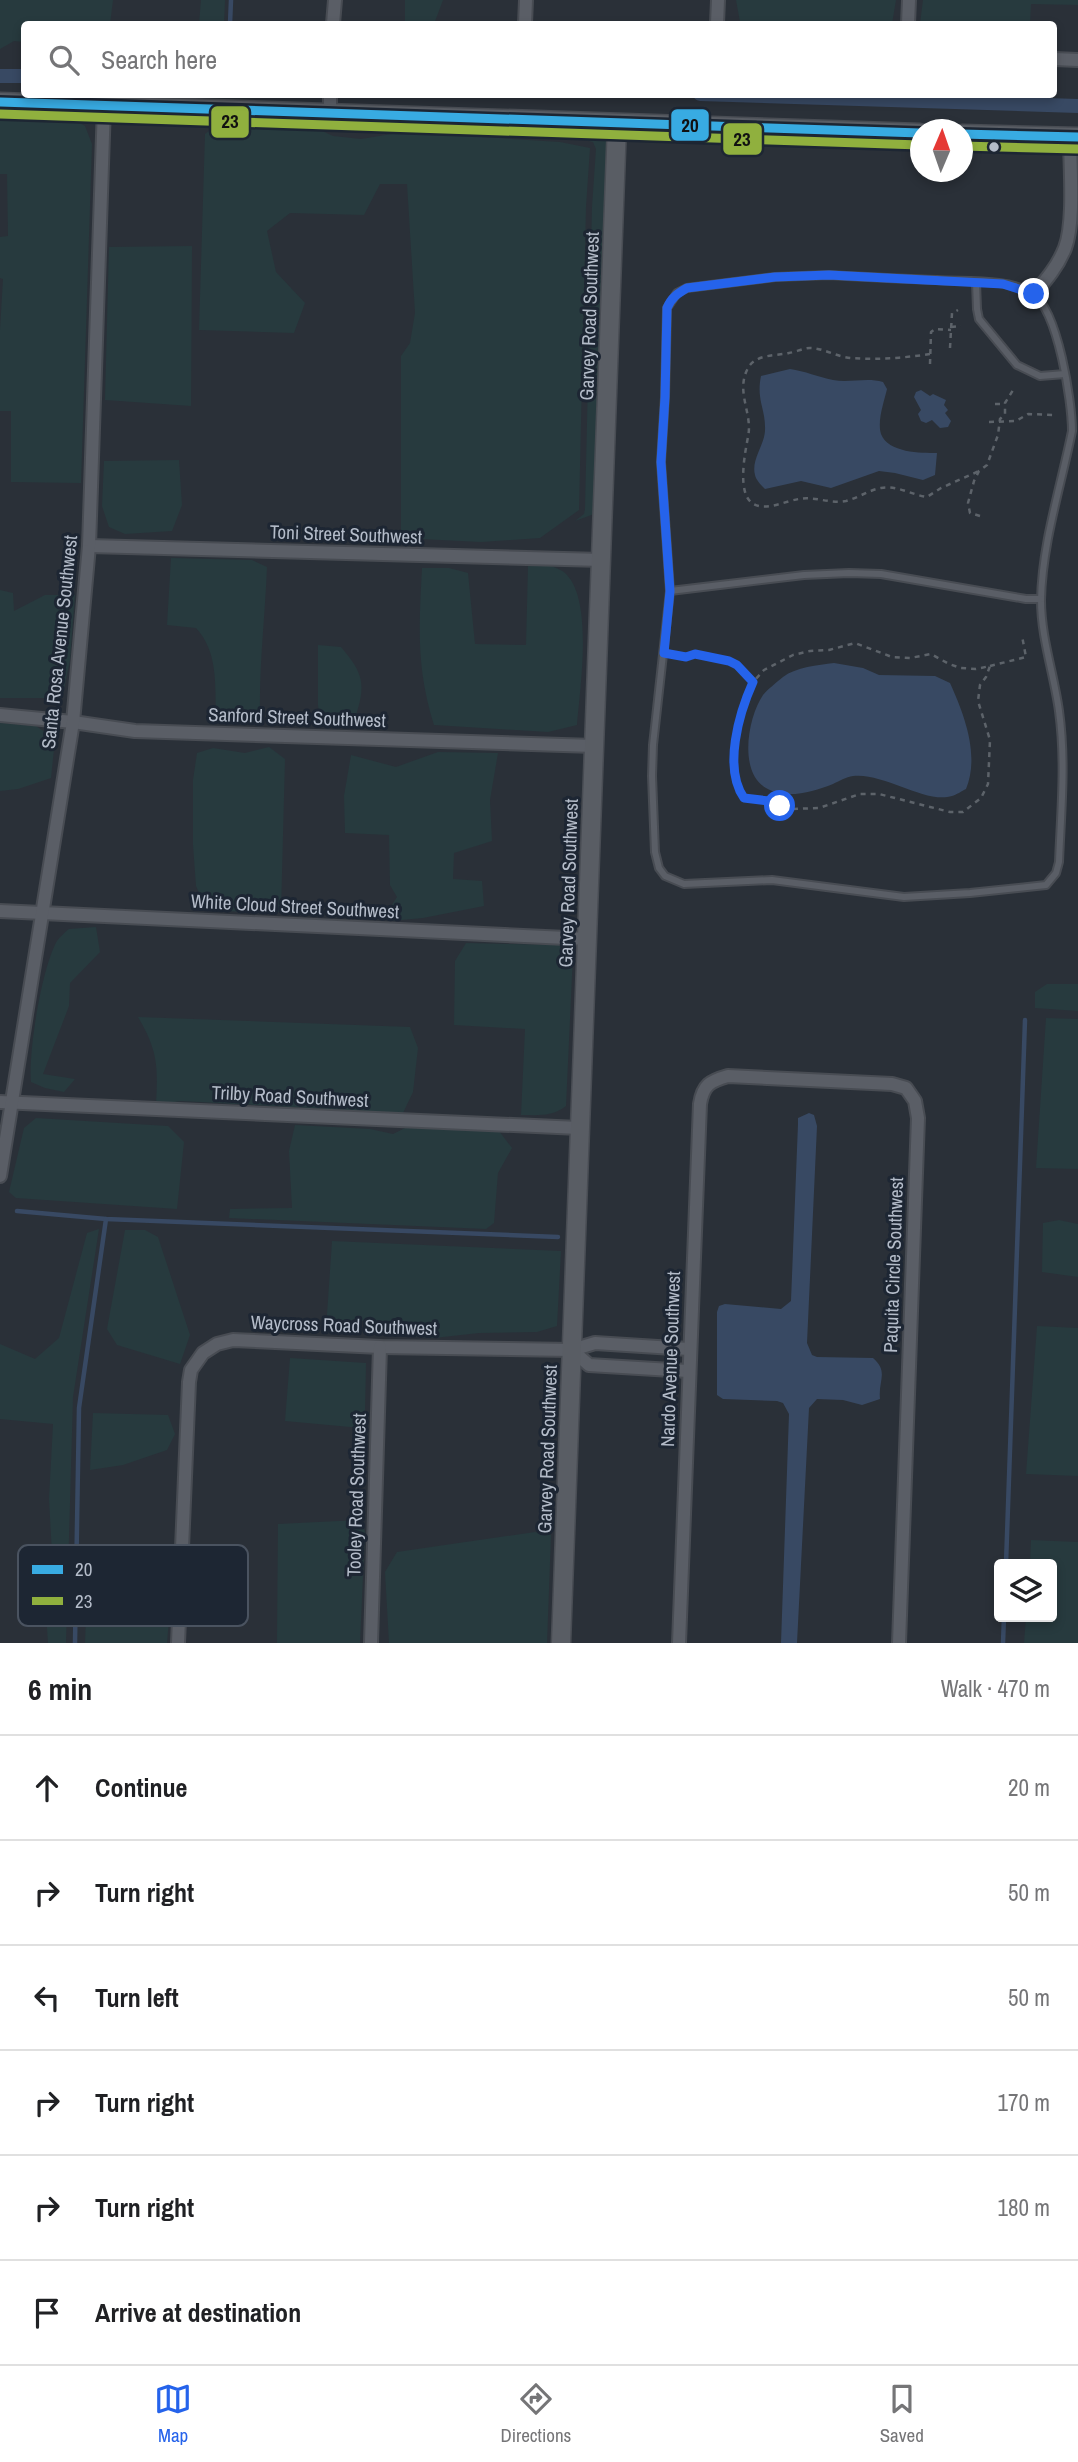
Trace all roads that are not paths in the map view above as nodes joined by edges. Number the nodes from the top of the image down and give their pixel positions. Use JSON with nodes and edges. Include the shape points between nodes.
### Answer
{"nodes":[{"id":1,"x":335,"y":0,"type":"edge"},
{"id":2,"x":526,"y":0,"type":"edge"},
{"id":3,"x":718,"y":0,"type":"edge"},
{"id":4,"x":909,"y":0,"type":"edge"},
{"id":5,"x":333,"y":21,"type":"edge"},
{"id":6,"x":525,"y":21,"type":"edge"},
{"id":7,"x":717,"y":21,"type":"edge"},
{"id":8,"x":908,"y":21,"type":"edge"},
{"id":9,"x":1057,"y":59,"type":"edge"},
{"id":10,"x":1078,"y":60,"type":"edge"},
{"id":11,"x":0,"y":102,"type":"edge"},
{"id":12,"x":330,"y":104,"type":"edge"},
{"id":13,"x":104,"y":106,"type":"junction"},
{"id":14,"x":617,"y":124,"type":"junction"},
{"id":15,"x":910,"y":133,"type":"edge"},
{"id":16,"x":973,"y":134,"type":"edge"},
{"id":17,"x":1074,"y":137,"type":"edge"},
{"id":18,"x":976,"y":282,"type":"junction"},
{"id":19,"x":1034,"y":294,"type":"junction"},
{"id":20,"x":1065,"y":374,"type":"junction"},
{"id":21,"x":89,"y":546,"type":"junction"},
{"id":22,"x":602,"y":560,"type":"junction"},
{"id":23,"x":670,"y":591,"type":"junction"},
{"id":24,"x":1041,"y":599,"type":"junction"},
{"id":25,"x":0,"y":715,"type":"edge"},
{"id":26,"x":73,"y":722,"type":"junction"},
{"id":27,"x":594,"y":746,"type":"junction"},
{"id":28,"x":0,"y":911,"type":"edge"},
{"id":29,"x":41,"y":914,"type":"junction"},
{"id":30,"x":588,"y":939,"type":"junction"},
{"id":31,"x":711,"y":1081,"type":"joint"},
{"id":32,"x":6,"y":1102,"type":"edge"},
{"id":33,"x":579,"y":1128,"type":"junction"},
{"id":34,"x":0,"y":1176,"type":"edge"},
{"id":35,"x":380,"y":1347,"type":"junction"},
{"id":36,"x":689,"y":1349,"type":"junction"},
{"id":37,"x":572,"y":1350,"type":"junction"},
{"id":38,"x":688,"y":1371,"type":"junction"},
{"id":39,"x":182,"y":1545,"type":"edge"},
{"id":40,"x":371,"y":1643,"type":"edge"},
{"id":41,"x":561,"y":1643,"type":"edge"},
{"id":42,"x":679,"y":1643,"type":"edge"},
{"id":43,"x":899,"y":1643,"type":"edge"}],
"edges":[{"from":1,"to":5,"type":"street"},
{"from":2,"to":6,"type":"street"},
{"from":3,"to":7,"type":"street"},
{"from":4,"to":8,"type":"street"},
{"from":9,"to":10,"type":"street"},
{"from":11,"to":13,"type":"street"},
{"from":12,"to":13,"type":"street"},
{"from":12,"to":14,"type":"street"},
{"from":13,"to":21,"type":"street","name":"Santa Rosa Avenue Southwest"},
{"from":14,"to":15,"type":"street"},
{"from":14,"to":22,"type":"street","name":"Garvey Road Southwest"},
{"from":16,"to":17,"type":"street"},
{"from":17,"to":19,"type":"street","via":[[1065,247]]},
{"from":18,"to":19,"type":"lane","via":[[1003,284]]},
{"from":18,"to":20,"type":"lane","via":[[979,319],[1017,365],[1040,376]]},
{"from":18,"to":23,"type":"lane","via":[[775,277],[677,293],[667,308],[661,462]]},
{"from":19,"to":20,"type":"lane","via":[[1055,331]]},
{"from":20,"to":24,"type":"lane","via":[[1072,431]]},
{"from":21,"to":22,"type":"street","name":"Toni Street Southwest"},
{"from":21,"to":26,"type":"street","name":"Santa Rosa Avenue Southwest"},
{"from":22,"to":27,"type":"street","name":"Garvey Road Southwest"},
{"from":23,"to":24,"type":"lane","via":[[849,573]]},
{"from":23,"to":24,"type":"lane","via":[[652,776],[655,852],[665,876],[684,884],[772,880],[904,897],[1046,885],[1056,873],[1064,760]]},
{"from":25,"to":26,"type":"street","name":"Sanford Street Southwest"},
{"from":26,"to":27,"type":"street","name":"Sanford Street Southwest","via":[[135,732]]},
{"from":26,"to":29,"type":"street","name":"Santa Rosa Avenue Southwest"},
{"from":27,"to":30,"type":"street","name":"Garvey Road Southwest"},
{"from":28,"to":29,"type":"street","name":"White Cloud Street Southwest"},
{"from":29,"to":30,"type":"street","name":"White Cloud Street Southwest"},
{"from":29,"to":32,"type":"street","name":"Santa Rosa Avenue Southwest"},
{"from":30,"to":33,"type":"street","name":"Garvey Road Southwest"},
{"from":31,"to":36,"type":"street","name":"Nardo Avenue Southwest","via":[[702,1090],[700,1104]]},
{"from":31,"to":43,"type":"street","name":"Paquita Circle Southwest","via":[[728,1076],[892,1084],[906,1088],[915,1101],[918,1118]]},
{"from":32,"to":33,"type":"street","name":"Trilby Road Southwest"},
{"from":32,"to":34,"type":"street","name":"Santa Rosa Avenue Southwest"},
{"from":33,"to":37,"type":"street","name":"Garvey Road Southwest"},
{"from":35,"to":37,"type":"street","name":"Waycross Road Southwest"},
{"from":35,"to":39,"type":"street","name":"Waycross Road Southwest","via":[[233,1340],[209,1348],[191,1370]]},
{"from":35,"to":40,"type":"street","name":"Tooley Road Southwest"},
{"from":36,"to":37,"type":"street","name":"Waycross Road Southwest","via":[[594,1343]]},
{"from":36,"to":38,"type":"street","name":"Nardo Avenue Southwest"},
{"from":37,"to":38,"type":"street","name":"Waycross Road Southwest","via":[[589,1365]]},
{"from":37,"to":41,"type":"street","name":"Garvey Road Southwest"},
{"from":38,"to":42,"type":"street","name":"Nardo Avenue Southwest"}]}
